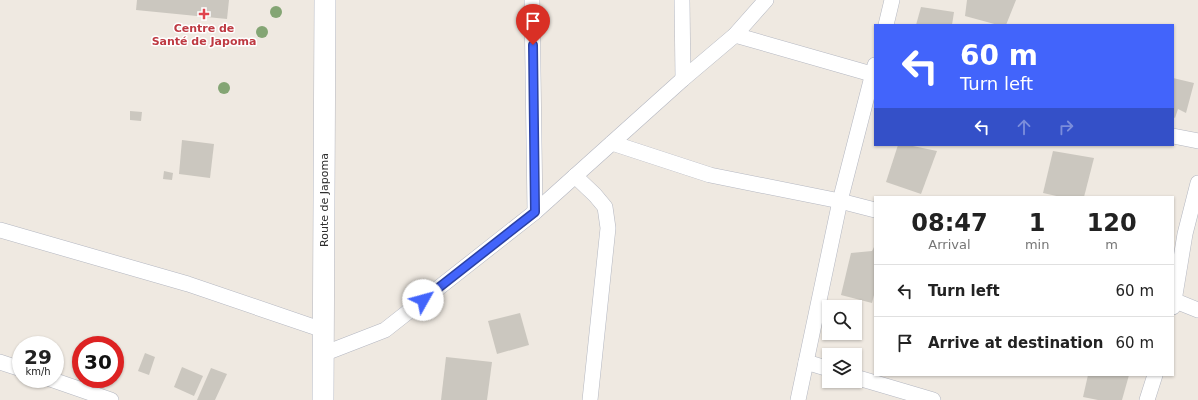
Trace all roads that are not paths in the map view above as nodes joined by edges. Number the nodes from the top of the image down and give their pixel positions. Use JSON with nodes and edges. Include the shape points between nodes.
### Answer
{"nodes":[{"id":1,"x":325,"y":0,"type":"edge"},
{"id":2,"x":532,"y":0,"type":"edge"},
{"id":3,"x":682,"y":0,"type":"edge"},
{"id":4,"x":766,"y":0,"type":"edge"},
{"id":5,"x":892,"y":0,"type":"edge"},
{"id":6,"x":886,"y":24,"type":"edge"},
{"id":7,"x":735,"y":35,"type":"junction"},
{"id":8,"x":874,"y":71,"type":"edge"},
{"id":9,"x":683,"y":79,"type":"junction"},
{"id":10,"x":1174,"y":136,"type":"edge"},
{"id":11,"x":1198,"y":141,"type":"edge"},
{"id":12,"x":612,"y":143,"type":"junction"},
{"id":13,"x":575,"y":176,"type":"junction"},
{"id":14,"x":1198,"y":183,"type":"edge"},
{"id":15,"x":840,"y":201,"type":"junction"},
{"id":16,"x":874,"y":210,"type":"edge"},
{"id":17,"x":535,"y":212,"type":"junction"},
{"id":18,"x":0,"y":230,"type":"edge"},
{"id":19,"x":1174,"y":296,"type":"edge"},
{"id":20,"x":1174,"y":302,"type":"edge"},
{"id":21,"x":1198,"y":310,"type":"edge"},
{"id":22,"x":323,"y":330,"type":"junction"},
{"id":23,"x":323,"y":354,"type":"junction"},
{"id":24,"x":0,"y":362,"type":"edge"},
{"id":25,"x":806,"y":362,"type":"junction"},
{"id":26,"x":12,"y":366,"type":"edge"},
{"id":27,"x":822,"y":367,"type":"edge"},
{"id":28,"x":1155,"y":376,"type":"edge"},
{"id":29,"x":862,"y":379,"type":"edge"},
{"id":30,"x":64,"y":384,"type":"edge"},
{"id":31,"x":111,"y":400,"type":"edge"},
{"id":32,"x":323,"y":400,"type":"edge"},
{"id":33,"x":590,"y":400,"type":"edge"},
{"id":34,"x":798,"y":400,"type":"edge"},
{"id":35,"x":933,"y":400,"type":"edge"},
{"id":36,"x":1147,"y":400,"type":"edge"}],
"edges":[{"from":1,"to":22,"type":"street","name":"Route de Japoma"},
{"from":2,"to":17,"type":"street"},
{"from":3,"to":9,"type":"street"},
{"from":4,"to":7,"type":"street"},
{"from":5,"to":6,"type":"street"},
{"from":7,"to":8,"type":"street"},
{"from":7,"to":9,"type":"street"},
{"from":8,"to":15,"type":"street"},
{"from":9,"to":12,"type":"street"},
{"from":10,"to":11,"type":"street"},
{"from":12,"to":13,"type":"street"},
{"from":12,"to":15,"type":"street","via":[[710,175]]},
{"from":13,"to":17,"type":"street"},
{"from":13,"to":33,"type":"street","via":[[605,207],[608,228]]},
{"from":14,"to":19,"type":"street","via":[[1185,234]]},
{"from":15,"to":16,"type":"street"},
{"from":15,"to":25,"type":"street"},
{"from":17,"to":23,"type":"street","via":[[385,330]]},
{"from":18,"to":22,"type":"street","via":[[188,284]]},
{"from":20,"to":21,"type":"street"},
{"from":22,"to":23,"type":"street","name":"Route de Japoma"},
{"from":23,"to":32,"type":"street","name":"Route de Japoma"},
{"from":24,"to":26,"type":"street"},
{"from":25,"to":27,"type":"street"},
{"from":25,"to":34,"type":"street"},
{"from":28,"to":36,"type":"street"},
{"from":29,"to":35,"type":"street"},
{"from":30,"to":31,"type":"street"}]}
